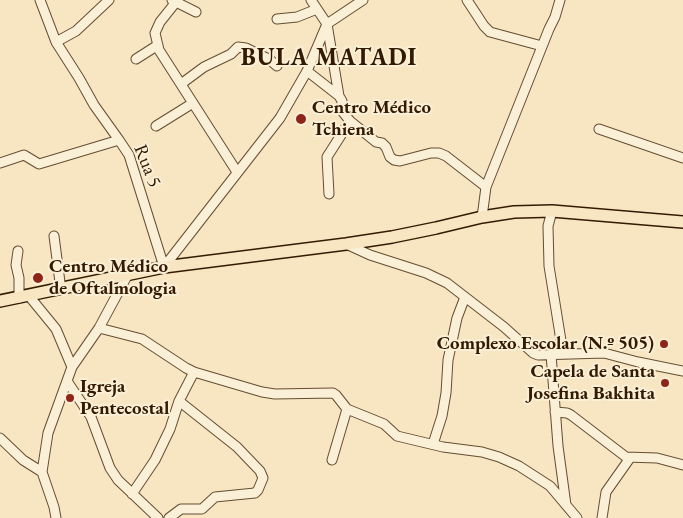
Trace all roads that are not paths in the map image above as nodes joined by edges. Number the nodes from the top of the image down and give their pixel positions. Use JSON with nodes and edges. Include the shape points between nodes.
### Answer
{"nodes":[{"id":1,"x":40,"y":0,"type":"edge"},
{"id":2,"x":109,"y":0,"type":"edge"},
{"id":3,"x":311,"y":0,"type":"edge"},
{"id":4,"x":363,"y":0,"type":"edge"},
{"id":5,"x":467,"y":0,"type":"edge"},
{"id":6,"x":560,"y":0,"type":"edge"},
{"id":7,"x":174,"y":1,"type":"edge"},
{"id":8,"x":317,"y":9,"type":"junction"},
{"id":9,"x":196,"y":12,"type":"dead end"},
{"id":10,"x":277,"y":19,"type":"dead end"},
{"id":11,"x":327,"y":24,"type":"junction"},
{"id":12,"x":56,"y":42,"type":"junction"},
{"id":13,"x":158,"y":45,"type":"junction"},
{"id":14,"x":542,"y":46,"type":"junction"},
{"id":15,"x":136,"y":59,"type":"dead end"},
{"id":16,"x":277,"y":66,"type":"dead end"},
{"id":17,"x":307,"y":71,"type":"junction"},
{"id":18,"x":181,"y":84,"type":"junction"},
{"id":19,"x":339,"y":96,"type":"junction"},
{"id":20,"x":193,"y":103,"type":"junction"},
{"id":21,"x":350,"y":121,"type":"junction"},
{"id":22,"x":156,"y":126,"type":"dead end"},
{"id":23,"x":600,"y":130,"type":"dead end"},
{"id":24,"x":119,"y":140,"type":"junction"},
{"id":25,"x":683,"y":158,"type":"edge"},
{"id":26,"x":0,"y":163,"type":"edge"},
{"id":27,"x":237,"y":172,"type":"junction"},
{"id":28,"x":486,"y":187,"type":"junction"},
{"id":29,"x":329,"y":194,"type":"dead end"},
{"id":30,"x":552,"y":211,"type":"junction"},
{"id":31,"x":482,"y":217,"type":"junction"},
{"id":32,"x":683,"y":222,"type":"edge"},
{"id":33,"x":54,"y":236,"type":"dead end"},
{"id":34,"x":346,"y":244,"type":"junction"},
{"id":35,"x":18,"y":251,"type":"dead end"},
{"id":36,"x":164,"y":267,"type":"junction"},
{"id":37,"x":127,"y":276,"type":"junction"},
{"id":38,"x":61,"y":290,"type":"junction"},
{"id":39,"x":24,"y":297,"type":"junction"},
{"id":40,"x":465,"y":297,"type":"junction"},
{"id":41,"x":0,"y":301,"type":"edge"},
{"id":42,"x":99,"y":328,"type":"junction"},
{"id":43,"x":563,"y":353,"type":"junction"},
{"id":44,"x":550,"y":354,"type":"junction"},
{"id":45,"x":72,"y":367,"type":"junction"},
{"id":46,"x":683,"y":371,"type":"edge"},
{"id":47,"x":194,"y":372,"type":"junction"},
{"id":48,"x":67,"y":381,"type":"junction"},
{"id":49,"x":179,"y":401,"type":"junction"},
{"id":50,"x":347,"y":409,"type":"junction"},
{"id":51,"x":556,"y":412,"type":"junction"},
{"id":52,"x":0,"y":438,"type":"edge"},
{"id":53,"x":433,"y":444,"type":"junction"},
{"id":54,"x":630,"y":458,"type":"junction"},
{"id":55,"x":332,"y":460,"type":"dead end"},
{"id":56,"x":683,"y":465,"type":"edge"},
{"id":57,"x":42,"y":472,"type":"junction"},
{"id":58,"x":132,"y":494,"type":"junction"},
{"id":59,"x":566,"y":505,"type":"junction"},
{"id":60,"x":54,"y":507,"type":"junction"},
{"id":61,"x":56,"y":518,"type":"edge"},
{"id":62,"x":62,"y":518,"type":"edge"},
{"id":63,"x":158,"y":518,"type":"edge"},
{"id":64,"x":168,"y":518,"type":"edge"},
{"id":65,"x":577,"y":518,"type":"edge"},
{"id":66,"x":602,"y":518,"type":"edge"}],
"edges":[{"from":1,"to":12,"type":"street"},
{"from":2,"to":12,"type":"street","via":[[76,31]]},
{"from":3,"to":8,"type":"street"},
{"from":4,"to":11,"type":"street"},
{"from":5,"to":14,"type":"street","via":[[490,32]]},
{"from":6,"to":14,"type":"street"},
{"from":7,"to":9,"type":"street"},
{"from":7,"to":13,"type":"street","via":[[155,33]]},
{"from":8,"to":10,"type":"street","via":[[297,17]]},
{"from":8,"to":11,"type":"street"},
{"from":11,"to":17,"type":"street"},
{"from":11,"to":19,"type":"street"},
{"from":12,"to":24,"type":"street"},
{"from":13,"to":15,"type":"street"},
{"from":13,"to":18,"type":"street"},
{"from":14,"to":28,"type":"street"},
{"from":16,"to":18,"type":"street","via":[[246,48],[238,47]]},
{"from":17,"to":19,"type":"street"},
{"from":17,"to":27,"type":"street","via":[[274,125]]},
{"from":18,"to":20,"type":"street"},
{"from":19,"to":21,"type":"street","via":[[342,111]]},
{"from":20,"to":22,"type":"street"},
{"from":20,"to":27,"type":"street"},
{"from":21,"to":28,"type":"street","via":[[376,142],[382,143],[394,160],[438,153]]},
{"from":21,"to":29,"type":"street","via":[[327,157]]},
{"from":23,"to":25,"type":"street"},
{"from":24,"to":26,"type":"street","name":"Rua 5","via":[[39,164],[24,155]]},
{"from":24,"to":36,"type":"street","name":"Rua 5","via":[[130,155]]},
{"from":27,"to":36,"type":"street"},
{"from":28,"to":31,"type":"street"},
{"from":30,"to":31,"type":"main road"},
{"from":30,"to":32,"type":"main road"},
{"from":30,"to":43,"type":"street","via":[[548,226],[549,266]]},
{"from":31,"to":34,"type":"main road"},
{"from":33,"to":38,"type":"street"},
{"from":34,"to":36,"type":"main road"},
{"from":34,"to":40,"type":"street","via":[[426,273]]},
{"from":35,"to":39,"type":"street","via":[[16,265]]},
{"from":36,"to":37,"type":"main road"},
{"from":37,"to":38,"type":"main road"},
{"from":37,"to":42,"type":"street"},
{"from":38,"to":39,"type":"main road"},
{"from":39,"to":41,"type":"main road"},
{"from":39,"to":45,"type":"street","via":[[56,329]]},
{"from":40,"to":44,"type":"street","via":[[528,350]]},
{"from":40,"to":53,"type":"street","via":[[457,318],[448,360],[442,416]]},
{"from":42,"to":45,"type":"street"},
{"from":42,"to":47,"type":"street","via":[[142,339]]},
{"from":43,"to":44,"type":"street"},
{"from":43,"to":46,"type":"street","via":[[604,353]]},
{"from":44,"to":51,"type":"street"},
{"from":45,"to":48,"type":"street"},
{"from":47,"to":49,"type":"street"},
{"from":47,"to":50,"type":"street","via":[[262,392],[333,393]]},
{"from":48,"to":57,"type":"street","via":[[48,433]]},
{"from":48,"to":58,"type":"street","via":[[92,417],[110,468]]},
{"from":49,"to":58,"type":"street","via":[[155,460]]},
{"from":49,"to":64,"type":"street","via":[[238,448],[263,478],[255,493],[215,497],[202,509],[181,509]]},
{"from":50,"to":53,"type":"street","via":[[384,424],[396,436]]},
{"from":50,"to":55,"type":"street"},
{"from":51,"to":54,"type":"street","via":[[567,413],[620,454]]},
{"from":51,"to":59,"type":"street"},
{"from":52,"to":57,"type":"street","via":[[23,460]]},
{"from":53,"to":59,"type":"street","via":[[482,452],[519,466],[550,486]]},
{"from":54,"to":56,"type":"street","via":[[657,458]]},
{"from":54,"to":66,"type":"street","via":[[606,492]]},
{"from":57,"to":60,"type":"street"},
{"from":58,"to":63,"type":"street"},
{"from":59,"to":65,"type":"street"},
{"from":60,"to":61,"type":"street"},
{"from":60,"to":62,"type":"street"}]}
